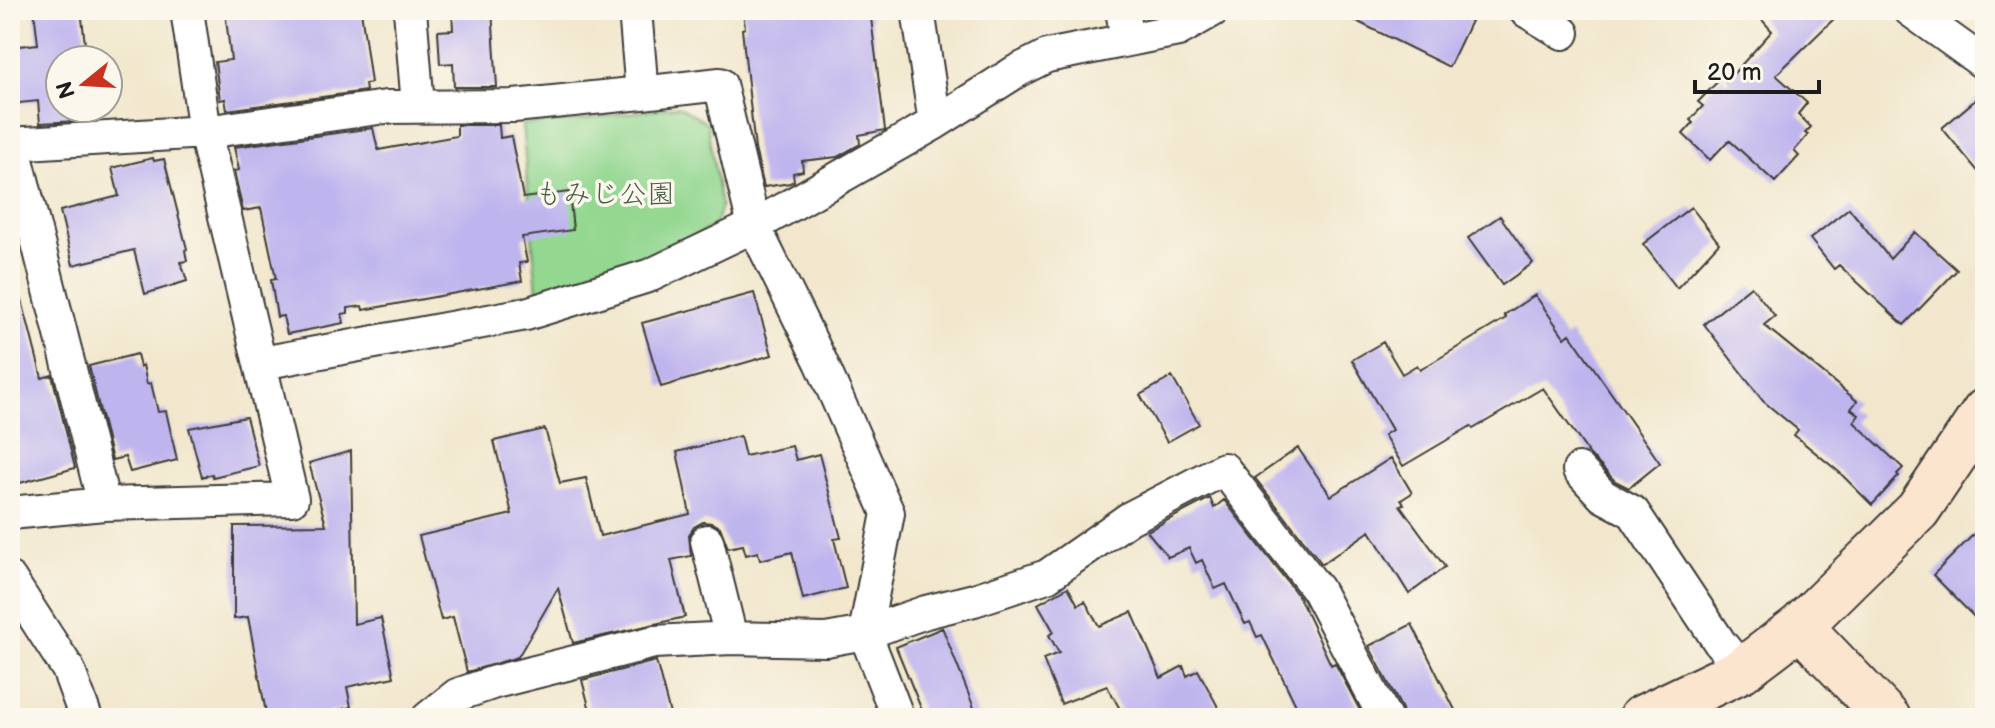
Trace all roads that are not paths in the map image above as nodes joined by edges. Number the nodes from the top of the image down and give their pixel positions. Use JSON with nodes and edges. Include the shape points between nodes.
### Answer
{"nodes":[{"id":1,"x":187,"y":10,"type":"edge"},
{"id":2,"x":410,"y":10,"type":"edge"},
{"id":3,"x":635,"y":10,"type":"edge"},
{"id":4,"x":918,"y":10,"type":"edge"},
{"id":5,"x":1213,"y":10,"type":"edge"},
{"id":6,"x":1525,"y":10,"type":"edge"},
{"id":7,"x":1910,"y":10,"type":"edge"},
{"id":8,"x":1124,"y":25,"type":"edge"},
{"id":9,"x":1563,"y":33,"type":"dead end"},
{"id":10,"x":1985,"y":64,"type":"edge"},
{"id":11,"x":642,"y":93,"type":"junction"},
{"id":12,"x":418,"y":106,"type":"junction"},
{"id":13,"x":935,"y":123,"type":"junction"},
{"id":14,"x":205,"y":132,"type":"junction"},
{"id":15,"x":12,"y":144,"type":"edge"},
{"id":16,"x":754,"y":226,"type":"junction"},
{"id":17,"x":262,"y":363,"type":"junction"},
{"id":18,"x":1985,"y":411,"type":"edge"},
{"id":19,"x":1579,"y":470,"type":"dead end"},
{"id":20,"x":104,"y":504,"type":"junction"},
{"id":21,"x":10,"y":513,"type":"edge"},
{"id":22,"x":707,"y":541,"type":"dead end"},
{"id":23,"x":10,"y":579,"type":"edge"},
{"id":24,"x":1800,"y":626,"type":"junction"},
{"id":25,"x":865,"y":633,"type":"junction"},
{"id":26,"x":731,"y":638,"type":"junction"},
{"id":27,"x":1742,"y":670,"type":"junction"},
{"id":28,"x":86,"y":718,"type":"edge"},
{"id":29,"x":428,"y":718,"type":"edge"},
{"id":30,"x":898,"y":718,"type":"edge"},
{"id":31,"x":1385,"y":718,"type":"edge"},
{"id":32,"x":1641,"y":718,"type":"edge"},
{"id":33,"x":1888,"y":718,"type":"edge"}],
"edges":[{"from":1,"to":14,"type":"street"},
{"from":2,"to":12,"type":"street"},
{"from":3,"to":11,"type":"street"},
{"from":4,"to":13,"type":"street"},
{"from":5,"to":8,"type":"street","via":[[1178,30]]},
{"from":6,"to":9,"type":"street"},
{"from":7,"to":10,"type":"street"},
{"from":8,"to":13,"type":"street","via":[[1017,71]]},
{"from":11,"to":12,"type":"street","via":[[514,106]]},
{"from":11,"to":16,"type":"street","via":[[720,84]]},
{"from":12,"to":14,"type":"street"},
{"from":13,"to":16,"type":"street"},
{"from":14,"to":15,"type":"street"},
{"from":14,"to":17,"type":"street"},
{"from":15,"to":20,"type":"street"},
{"from":16,"to":17,"type":"street","via":[[651,275],[526,314]]},
{"from":16,"to":25,"type":"street","via":[[888,513]]},
{"from":17,"to":20,"type":"street","via":[[292,499]]},
{"from":18,"to":24,"type":"street","via":[[1918,510]]},
{"from":19,"to":27,"type":"street","via":[[1603,496],[1633,512]]},
{"from":20,"to":21,"type":"street"},
{"from":22,"to":26,"type":"street"},
{"from":23,"to":28,"type":"street","via":[[68,669]]},
{"from":24,"to":27,"type":"street"},
{"from":24,"to":33,"type":"street"},
{"from":25,"to":26,"type":"street","via":[[826,640]]},
{"from":25,"to":30,"type":"street"},
{"from":25,"to":31,"type":"street","via":[[1047,576],[1130,518],[1224,469],[1317,589]]},
{"from":26,"to":29,"type":"street","via":[[654,642],[495,682],[457,695]]},
{"from":27,"to":32,"type":"street"}]}
